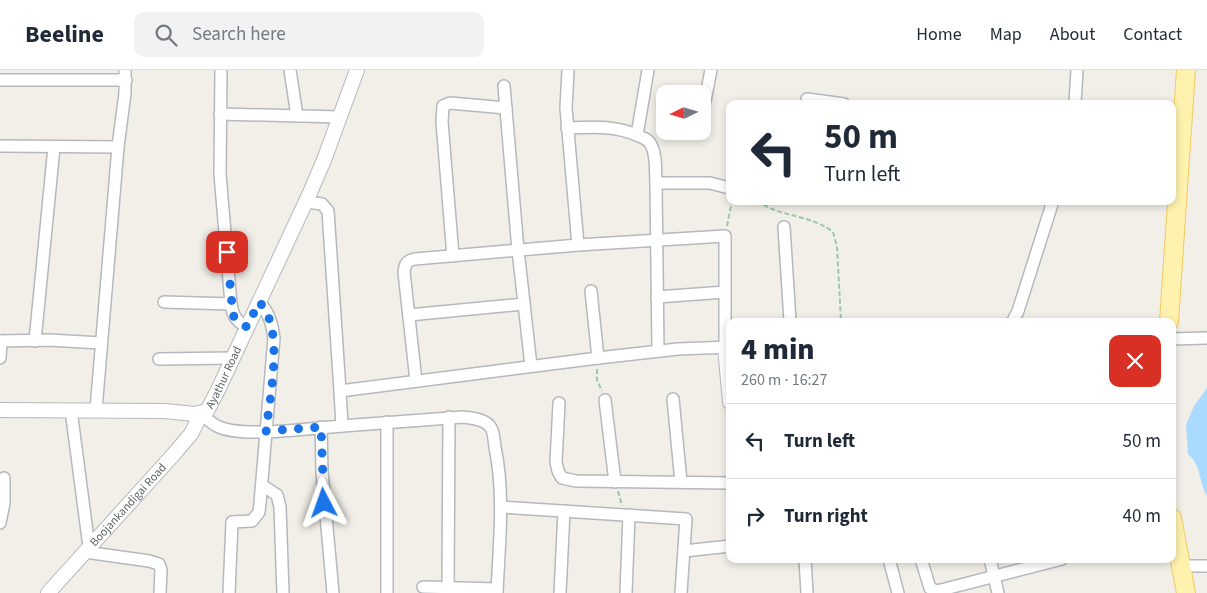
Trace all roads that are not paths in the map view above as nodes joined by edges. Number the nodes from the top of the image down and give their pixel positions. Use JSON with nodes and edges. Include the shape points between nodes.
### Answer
{"nodes":[{"id":1,"x":221,"y":70,"type":"edge"},
{"id":2,"x":290,"y":70,"type":"edge"},
{"id":3,"x":357,"y":70,"type":"edge"},
{"id":4,"x":568,"y":70,"type":"edge"},
{"id":5,"x":646,"y":70,"type":"edge"},
{"id":6,"x":711,"y":70,"type":"edge"},
{"id":7,"x":1078,"y":70,"type":"edge"},
{"id":8,"x":1186,"y":70,"type":"edge"},
{"id":9,"x":55,"y":75,"type":"edge"},
{"id":10,"x":125,"y":75,"type":"edge"},
{"id":11,"x":0,"y":80,"type":"edge"},
{"id":12,"x":708,"y":85,"type":"edge"},
{"id":13,"x":504,"y":86,"type":"dead end"},
{"id":14,"x":807,"y":99,"type":"dead end"},
{"id":15,"x":814,"y":100,"type":"edge"},
{"id":16,"x":1075,"y":100,"type":"edge"},
{"id":17,"x":506,"y":108,"type":"junction"},
{"id":18,"x":220,"y":114,"type":"junction"},
{"id":19,"x":297,"y":116,"type":"junction"},
{"id":20,"x":340,"y":117,"type":"junction"},
{"id":21,"x":567,"y":128,"type":"junction"},
{"id":22,"x":637,"y":134,"type":"junction"},
{"id":23,"x":0,"y":146,"type":"edge"},
{"id":24,"x":54,"y":147,"type":"junction"},
{"id":25,"x":118,"y":147,"type":"junction"},
{"id":26,"x":656,"y":183,"type":"junction"},
{"id":27,"x":726,"y":187,"type":"edge"},
{"id":28,"x":306,"y":202,"type":"junction"},
{"id":29,"x":1052,"y":205,"type":"edge"},
{"id":30,"x":784,"y":227,"type":"dead end"},
{"id":31,"x":657,"y":241,"type":"junction"},
{"id":32,"x":578,"y":245,"type":"junction"},
{"id":33,"x":518,"y":250,"type":"junction"},
{"id":34,"x":454,"y":256,"type":"junction"},
{"id":35,"x":592,"y":291,"type":"dead end"},
{"id":36,"x":725,"y":292,"type":"junction"},
{"id":37,"x":657,"y":297,"type":"junction"},
{"id":38,"x":164,"y":302,"type":"dead end"},
{"id":39,"x":259,"y":302,"type":"junction"},
{"id":40,"x":231,"y":304,"type":"junction"},
{"id":41,"x":524,"y":304,"type":"junction"},
{"id":42,"x":408,"y":315,"type":"junction"},
{"id":43,"x":726,"y":318,"type":"edge"},
{"id":44,"x":790,"y":318,"type":"edge"},
{"id":45,"x":1014,"y":318,"type":"edge"},
{"id":46,"x":1169,"y":318,"type":"edge"},
{"id":47,"x":247,"y":327,"type":"junction"},
{"id":48,"x":1207,"y":338,"type":"edge"},
{"id":49,"x":1176,"y":339,"type":"edge"},
{"id":50,"x":0,"y":341,"type":"edge"},
{"id":51,"x":35,"y":341,"type":"junction"},
{"id":52,"x":102,"y":343,"type":"junction"},
{"id":53,"x":726,"y":347,"type":"edge"},
{"id":54,"x":658,"y":351,"type":"junction"},
{"id":55,"x":0,"y":358,"type":"edge"},
{"id":56,"x":233,"y":358,"type":"junction"},
{"id":57,"x":598,"y":358,"type":"junction"},
{"id":58,"x":159,"y":359,"type":"dead end"},
{"id":59,"x":531,"y":366,"type":"junction"},
{"id":60,"x":416,"y":381,"type":"junction"},
{"id":61,"x":340,"y":391,"type":"junction"},
{"id":62,"x":673,"y":399,"type":"dead end"},
{"id":63,"x":605,"y":400,"type":"road end"},
{"id":64,"x":559,"y":403,"type":"dead end"},
{"id":65,"x":0,"y":410,"type":"edge"},
{"id":66,"x":71,"y":410,"type":"junction"},
{"id":67,"x":96,"y":410,"type":"junction"},
{"id":68,"x":201,"y":414,"type":"junction"},
{"id":69,"x":449,"y":418,"type":"junction"},
{"id":70,"x":387,"y":422,"type":"junction"},
{"id":71,"x":342,"y":426,"type":"junction"},
{"id":72,"x":321,"y":427,"type":"junction"},
{"id":73,"x":266,"y":431,"type":"junction"},
{"id":74,"x":4,"y":478,"type":"dead end"},
{"id":75,"x":615,"y":482,"type":"junction"},
{"id":76,"x":682,"y":482,"type":"junction"},
{"id":77,"x":726,"y":483,"type":"edge"},
{"id":78,"x":262,"y":485,"type":"junction"},
{"id":79,"x":501,"y":508,"type":"junction"},
{"id":80,"x":564,"y":511,"type":"junction"},
{"id":81,"x":626,"y":515,"type":"junction"},
{"id":82,"x":0,"y":523,"type":"edge"},
{"id":83,"x":1176,"y":540,"type":"edge"},
{"id":84,"x":726,"y":546,"type":"edge"},
{"id":85,"x":87,"y":550,"type":"junction"},
{"id":86,"x":684,"y":551,"type":"junction"},
{"id":87,"x":805,"y":563,"type":"edge"},
{"id":88,"x":890,"y":563,"type":"edge"},
{"id":89,"x":923,"y":563,"type":"edge"},
{"id":90,"x":991,"y":563,"type":"edge"},
{"id":91,"x":1046,"y":563,"type":"edge"},
{"id":92,"x":1181,"y":566,"type":"junction"},
{"id":93,"x":1207,"y":566,"type":"edge"},
{"id":94,"x":994,"y":576,"type":"junction"},
{"id":95,"x":423,"y":587,"type":"dead end"},
{"id":96,"x":448,"y":588,"type":"junction"},
{"id":97,"x":497,"y":591,"type":"edge"},
{"id":98,"x":48,"y":593,"type":"edge"},
{"id":99,"x":160,"y":593,"type":"edge"},
{"id":100,"x":229,"y":593,"type":"edge"},
{"id":101,"x":283,"y":593,"type":"edge"},
{"id":102,"x":333,"y":593,"type":"edge"},
{"id":103,"x":387,"y":593,"type":"edge"},
{"id":104,"x":560,"y":593,"type":"edge"},
{"id":105,"x":626,"y":593,"type":"edge"},
{"id":106,"x":681,"y":593,"type":"edge"},
{"id":107,"x":807,"y":593,"type":"edge"},
{"id":108,"x":898,"y":593,"type":"edge"},
{"id":109,"x":998,"y":593,"type":"edge"},
{"id":110,"x":1186,"y":593,"type":"edge"}],
"edges":[{"from":1,"to":18,"type":"street"},
{"from":2,"to":19,"type":"street"},
{"from":3,"to":20,"type":"street","name":"Ayathur Road"},
{"from":4,"to":21,"type":"street"},
{"from":5,"to":22,"type":"street"},
{"from":6,"to":12,"type":"street"},
{"from":7,"to":16,"type":"street"},
{"from":8,"to":46,"type":"main road"},
{"from":9,"to":10,"type":"street"},
{"from":9,"to":11,"type":"street"},
{"from":10,"to":25,"type":"street"},
{"from":13,"to":17,"type":"street"},
{"from":14,"to":15,"type":"street"},
{"from":17,"to":33,"type":"street"},
{"from":17,"to":34,"type":"street","via":[[450,102],[443,106]]},
{"from":18,"to":19,"type":"street"},
{"from":18,"to":40,"type":"street","via":[[220,174]]},
{"from":19,"to":20,"type":"street"},
{"from":20,"to":28,"type":"street","name":"Ayathur Road"},
{"from":21,"to":22,"type":"street","via":[[611,127]]},
{"from":21,"to":32,"type":"street"},
{"from":22,"to":26,"type":"street","via":[[651,144]]},
{"from":23,"to":24,"type":"street"},
{"from":24,"to":25,"type":"street"},
{"from":24,"to":51,"type":"street"},
{"from":25,"to":52,"type":"street"},
{"from":26,"to":27,"type":"street","via":[[710,183]]},
{"from":26,"to":31,"type":"street"},
{"from":28,"to":39,"type":"street","name":"Ayathur Road"},
{"from":28,"to":61,"type":"street","via":[[322,204],[328,211]]},
{"from":29,"to":45,"type":"street"},
{"from":30,"to":44,"type":"street"},
{"from":31,"to":32,"type":"street"},
{"from":31,"to":36,"type":"street","via":[[725,236]]},
{"from":31,"to":37,"type":"street"},
{"from":32,"to":33,"type":"street"},
{"from":33,"to":34,"type":"street"},
{"from":33,"to":41,"type":"street"},
{"from":34,"to":42,"type":"street","via":[[408,260],[404,264]]},
{"from":35,"to":57,"type":"street"},
{"from":36,"to":37,"type":"street"},
{"from":36,"to":43,"type":"street"},
{"from":37,"to":54,"type":"street"},
{"from":38,"to":40,"type":"street"},
{"from":39,"to":47,"type":"street","name":"Ayathur Road"},
{"from":39,"to":73,"type":"street","via":[[269,316],[274,338]]},
{"from":40,"to":47,"type":"street","via":[[236,320]]},
{"from":41,"to":42,"type":"street"},
{"from":41,"to":59,"type":"street"},
{"from":42,"to":60,"type":"street"},
{"from":47,"to":56,"type":"street","name":"Ayathur Road"},
{"from":48,"to":49,"type":"street"},
{"from":50,"to":51,"type":"street"},
{"from":50,"to":55,"type":"street"},
{"from":51,"to":52,"type":"street"},
{"from":52,"to":67,"type":"street"},
{"from":53,"to":54,"type":"street"},
{"from":54,"to":57,"type":"street"},
{"from":56,"to":58,"type":"street"},
{"from":56,"to":68,"type":"street","name":"Ayathur Road","via":[[207,411]]},
{"from":57,"to":59,"type":"street"},
{"from":59,"to":60,"type":"street"},
{"from":60,"to":61,"type":"street"},
{"from":61,"to":71,"type":"street"},
{"from":62,"to":76,"type":"street"},
{"from":63,"to":75,"type":"street"},
{"from":64,"to":75,"type":"street","via":[[556,462],[562,478]]},
{"from":65,"to":66,"type":"street","name":"Ayathur Road"},
{"from":66,"to":67,"type":"street","name":"Ayathur Road"},
{"from":66,"to":85,"type":"street"},
{"from":67,"to":68,"type":"street","name":"Ayathur Road"},
{"from":68,"to":73,"type":"street","via":[[221,428],[242,432]]},
{"from":68,"to":85,"type":"street","name":"Boojankandigai Road","via":[[191,434]]},
{"from":69,"to":70,"type":"street"},
{"from":69,"to":79,"type":"street","via":[[477,419],[491,428],[500,466]]},
{"from":69,"to":96,"type":"street"},
{"from":70,"to":71,"type":"street"},
{"from":70,"to":103,"type":"street"},
{"from":71,"to":72,"type":"street"},
{"from":72,"to":73,"type":"street"},
{"from":72,"to":102,"type":"street"},
{"from":73,"to":78,"type":"street"},
{"from":74,"to":82,"type":"street"},
{"from":75,"to":76,"type":"street"},
{"from":76,"to":77,"type":"street"},
{"from":78,"to":100,"type":"street","via":[[256,517],[248,522],[232,522]]},
{"from":78,"to":101,"type":"street","via":[[277,496],[280,507]]},
{"from":79,"to":80,"type":"street"},
{"from":79,"to":97,"type":"street"},
{"from":80,"to":81,"type":"street"},
{"from":80,"to":104,"type":"street"},
{"from":81,"to":86,"type":"street","via":[[686,519]]},
{"from":81,"to":105,"type":"street"},
{"from":83,"to":92,"type":"main road"},
{"from":84,"to":86,"type":"street"},
{"from":85,"to":98,"type":"street","name":"Boojankandigai Road"},
{"from":85,"to":99,"type":"street","via":[[158,564],[161,570]]},
{"from":86,"to":106,"type":"street"},
{"from":87,"to":107,"type":"street"},
{"from":88,"to":108,"type":"street"},
{"from":89,"to":94,"type":"street","via":[[933,590]]},
{"from":90,"to":94,"type":"street"},
{"from":91,"to":94,"type":"street"},
{"from":92,"to":93,"type":"street"},
{"from":92,"to":110,"type":"main road"},
{"from":94,"to":109,"type":"street"},
{"from":95,"to":96,"type":"street"},
{"from":96,"to":97,"type":"street"}]}
